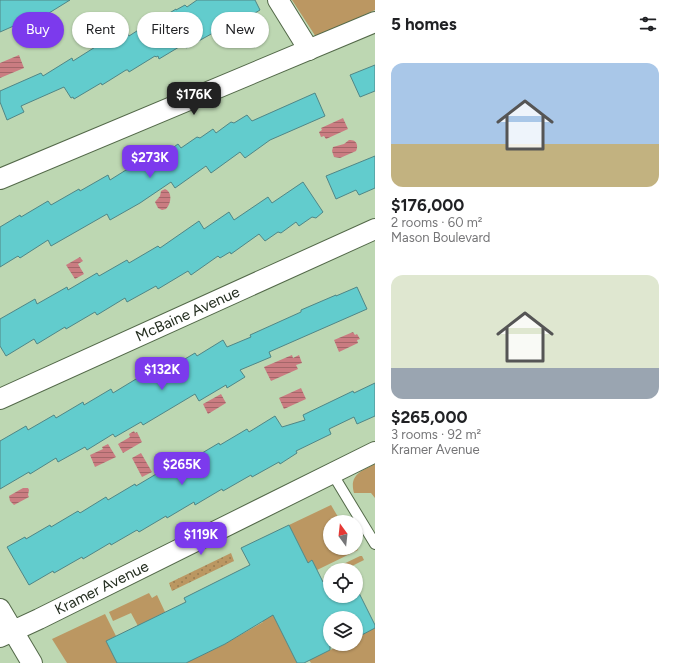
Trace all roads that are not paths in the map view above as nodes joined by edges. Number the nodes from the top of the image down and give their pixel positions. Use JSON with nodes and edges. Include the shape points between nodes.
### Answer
{"nodes":[{"id":1,"x":278,"y":0,"type":"edge"},
{"id":2,"x":375,"y":22,"type":"edge"},
{"id":3,"x":309,"y":50,"type":"junction"},
{"id":4,"x":0,"y":179,"type":"edge"},
{"id":5,"x":375,"y":229,"type":"edge"},
{"id":6,"x":0,"y":399,"type":"edge"},
{"id":7,"x":375,"y":452,"type":"edge"},
{"id":8,"x":332,"y":473,"type":"junction"},
{"id":9,"x":375,"y":544,"type":"edge"},
{"id":10,"x":0,"y":609,"type":"edge"},
{"id":11,"x":7,"y":634,"type":"edge"},
{"id":12,"x":32,"y":663,"type":"edge"}],
"edges":[{"from":1,"to":3,"type":"street"},
{"from":2,"to":3,"type":"street"},
{"from":3,"to":4,"type":"street"},
{"from":5,"to":6,"type":"street","name":"McBaine Avenue"},
{"from":7,"to":8,"type":"street","name":"Kramer Avenue"},
{"from":8,"to":9,"type":"lane"},
{"from":8,"to":11,"type":"street","name":"Kramer Avenue"},
{"from":10,"to":11,"type":"street"},
{"from":11,"to":12,"type":"street"}]}
